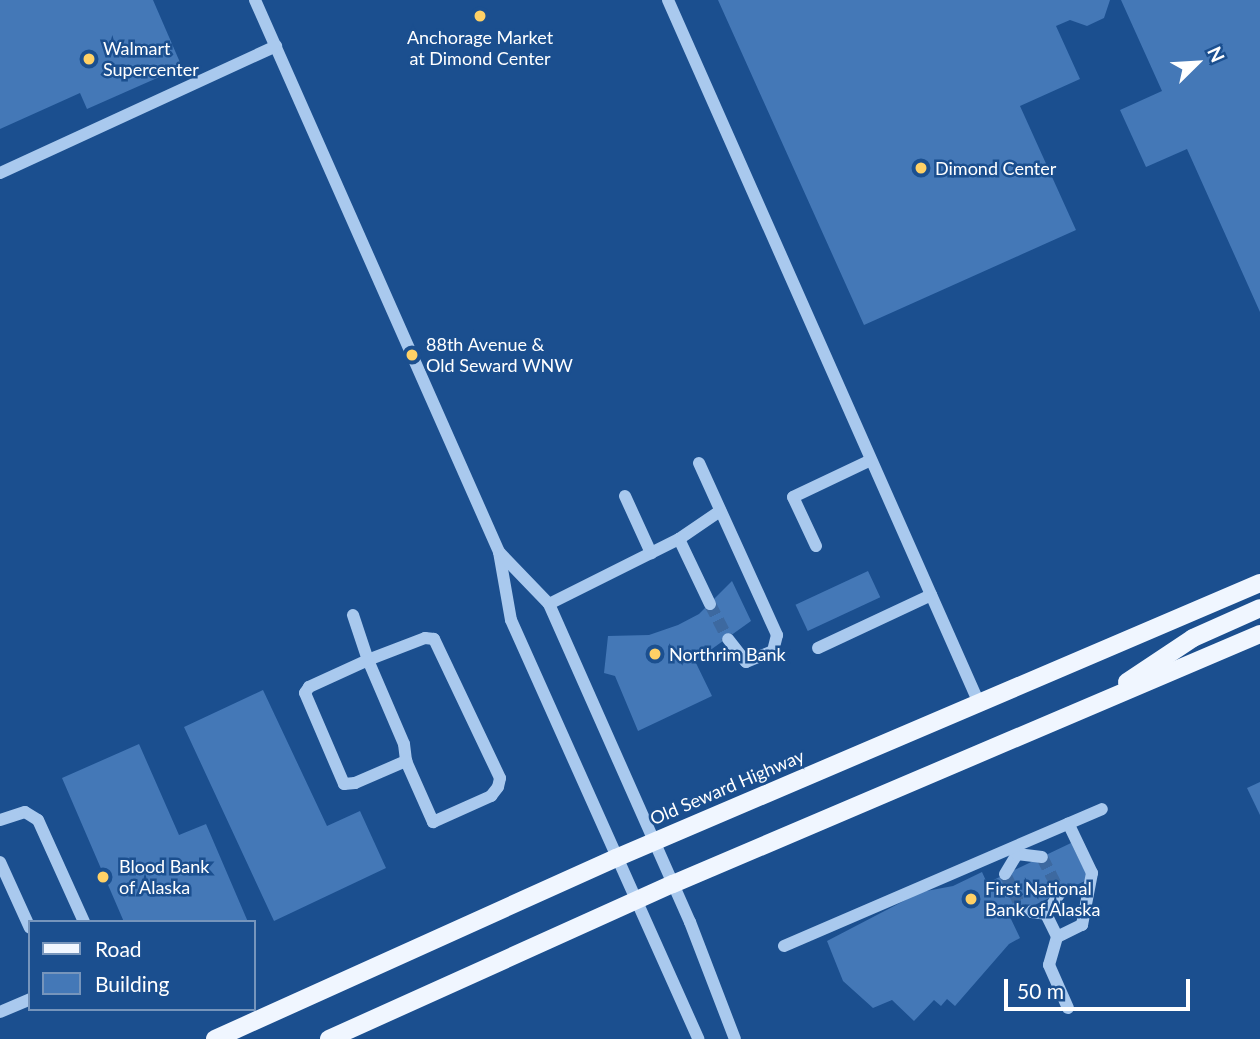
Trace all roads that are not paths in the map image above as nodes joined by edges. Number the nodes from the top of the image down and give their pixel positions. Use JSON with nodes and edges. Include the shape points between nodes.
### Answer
{"nodes":[{"id":1,"x":255,"y":0,"type":"edge"},
{"id":2,"x":668,"y":0,"type":"edge"},
{"id":3,"x":276,"y":46,"type":"junction"},
{"id":4,"x":0,"y":173,"type":"edge"},
{"id":5,"x":871,"y":460,"type":"junction"},
{"id":6,"x":699,"y":463,"type":"dead end"},
{"id":7,"x":625,"y":496,"type":"dead end"},
{"id":8,"x":720,"y":511,"type":"junction"},
{"id":9,"x":679,"y":539,"type":"junction"},
{"id":10,"x":816,"y":546,"type":"dead end"},
{"id":11,"x":499,"y":552,"type":"junction"},
{"id":12,"x":651,"y":554,"type":"junction"},
{"id":13,"x":1260,"y":583,"type":"edge"},
{"id":14,"x":931,"y":595,"type":"junction"},
{"id":15,"x":550,"y":604,"type":"junction"},
{"id":16,"x":710,"y":604,"type":"tunnel mouth"},
{"id":17,"x":1260,"y":608,"type":"edge"},
{"id":18,"x":353,"y":615,"type":"dead end"},
{"id":19,"x":1260,"y":634,"type":"edge"},
{"id":20,"x":728,"y":639,"type":"tunnel mouth"},
{"id":21,"x":818,"y":648,"type":"dead end"},
{"id":22,"x":368,"y":660,"type":"junction"},
{"id":23,"x":979,"y":703,"type":"junction"},
{"id":24,"x":1092,"y":705,"type":"junction"},
{"id":25,"x":406,"y":761,"type":"junction"},
{"id":26,"x":1102,"y":809,"type":"dead end"},
{"id":27,"x":0,"y":820,"type":"edge"},
{"id":28,"x":1068,"y":823,"type":"junction"},
{"id":29,"x":655,"y":841,"type":"junction"},
{"id":30,"x":1015,"y":850,"type":"junction"},
{"id":31,"x":1042,"y":857,"type":"dead end"},
{"id":32,"x":616,"y":858,"type":"junction"},
{"id":33,"x":0,"y":862,"type":"edge"},
{"id":34,"x":1005,"y":874,"type":"dead end"},
{"id":35,"x":673,"y":884,"type":"junction"},
{"id":36,"x":1060,"y":893,"type":"dead end"},
{"id":37,"x":634,"y":901,"type":"junction"},
{"id":38,"x":1023,"y":911,"type":"dead end"},
{"id":39,"x":1046,"y":914,"type":"junction"},
{"id":40,"x":83,"y":920,"type":"edge"},
{"id":41,"x":28,"y":924,"type":"edge"},
{"id":42,"x":1057,"y":937,"type":"junction"},
{"id":43,"x":784,"y":946,"type":"dead end"},
{"id":44,"x":28,"y":1000,"type":"edge"},
{"id":45,"x":1068,"y":1008,"type":"dead end"},
{"id":46,"x":0,"y":1012,"type":"edge"},
{"id":47,"x":215,"y":1039,"type":"edge"},
{"id":48,"x":329,"y":1039,"type":"edge"},
{"id":49,"x":698,"y":1039,"type":"edge"},
{"id":50,"x":735,"y":1039,"type":"edge"}],
"edges":[{"from":1,"to":3,"type":"lane"},
{"from":2,"to":5,"type":"lane"},
{"from":3,"to":4,"type":"lane"},
{"from":3,"to":11,"type":"lane"},
{"from":5,"to":10,"type":"lane","via":[[793,496]]},
{"from":5,"to":14,"type":"lane"},
{"from":6,"to":8,"type":"lane"},
{"from":7,"to":12,"type":"lane"},
{"from":8,"to":9,"type":"lane"},
{"from":8,"to":20,"type":"lane","via":[[777,635],[773,651],[746,662],[735,654]]},
{"from":9,"to":12,"type":"lane"},
{"from":9,"to":16,"type":"lane"},
{"from":11,"to":15,"type":"lane"},
{"from":11,"to":32,"type":"lane","via":[[511,620]]},
{"from":12,"to":15,"type":"lane"},
{"from":13,"to":23,"type":"main road","name":"Old Seward Highway"},
{"from":14,"to":21,"type":"lane"},
{"from":14,"to":23,"type":"lane"},
{"from":15,"to":29,"type":"lane"},
{"from":17,"to":24,"type":"main road","via":[[1193,638]]},
{"from":18,"to":22,"type":"lane"},
{"from":19,"to":24,"type":"main road"},
{"from":22,"to":25,"type":"lane","via":[[404,744]]},
{"from":22,"to":25,"type":"lane","via":[[309,687],[305,703],[344,783],[355,783]]},
{"from":22,"to":25,"type":"lane","via":[[425,638],[434,639],[500,778],[498,788],[491,796],[433,822]]},
{"from":23,"to":29,"type":"main road","name":"Old Seward Highway"},
{"from":24,"to":35,"type":"main road"},
{"from":26,"to":28,"type":"lane"},
{"from":27,"to":40,"type":"lane","via":[[25,812],[38,820]]},
{"from":28,"to":30,"type":"lane"},
{"from":28,"to":42,"type":"lane","via":[[1092,873],[1082,925]]},
{"from":29,"to":32,"type":"main road","name":"Old Seward Highway"},
{"from":29,"to":35,"type":"lane"},
{"from":30,"to":31,"type":"lane"},
{"from":30,"to":34,"type":"lane"},
{"from":30,"to":43,"type":"lane"},
{"from":32,"to":37,"type":"lane"},
{"from":32,"to":47,"type":"main road","name":"Old Seward Highway"},
{"from":33,"to":41,"type":"lane"},
{"from":35,"to":37,"type":"main road"},
{"from":35,"to":50,"type":"lane"},
{"from":36,"to":39,"type":"lane"},
{"from":37,"to":48,"type":"main road"},
{"from":37,"to":49,"type":"lane"},
{"from":38,"to":39,"type":"lane"},
{"from":39,"to":42,"type":"lane"},
{"from":42,"to":45,"type":"lane","via":[[1049,965]]},
{"from":44,"to":46,"type":"lane"}]}
